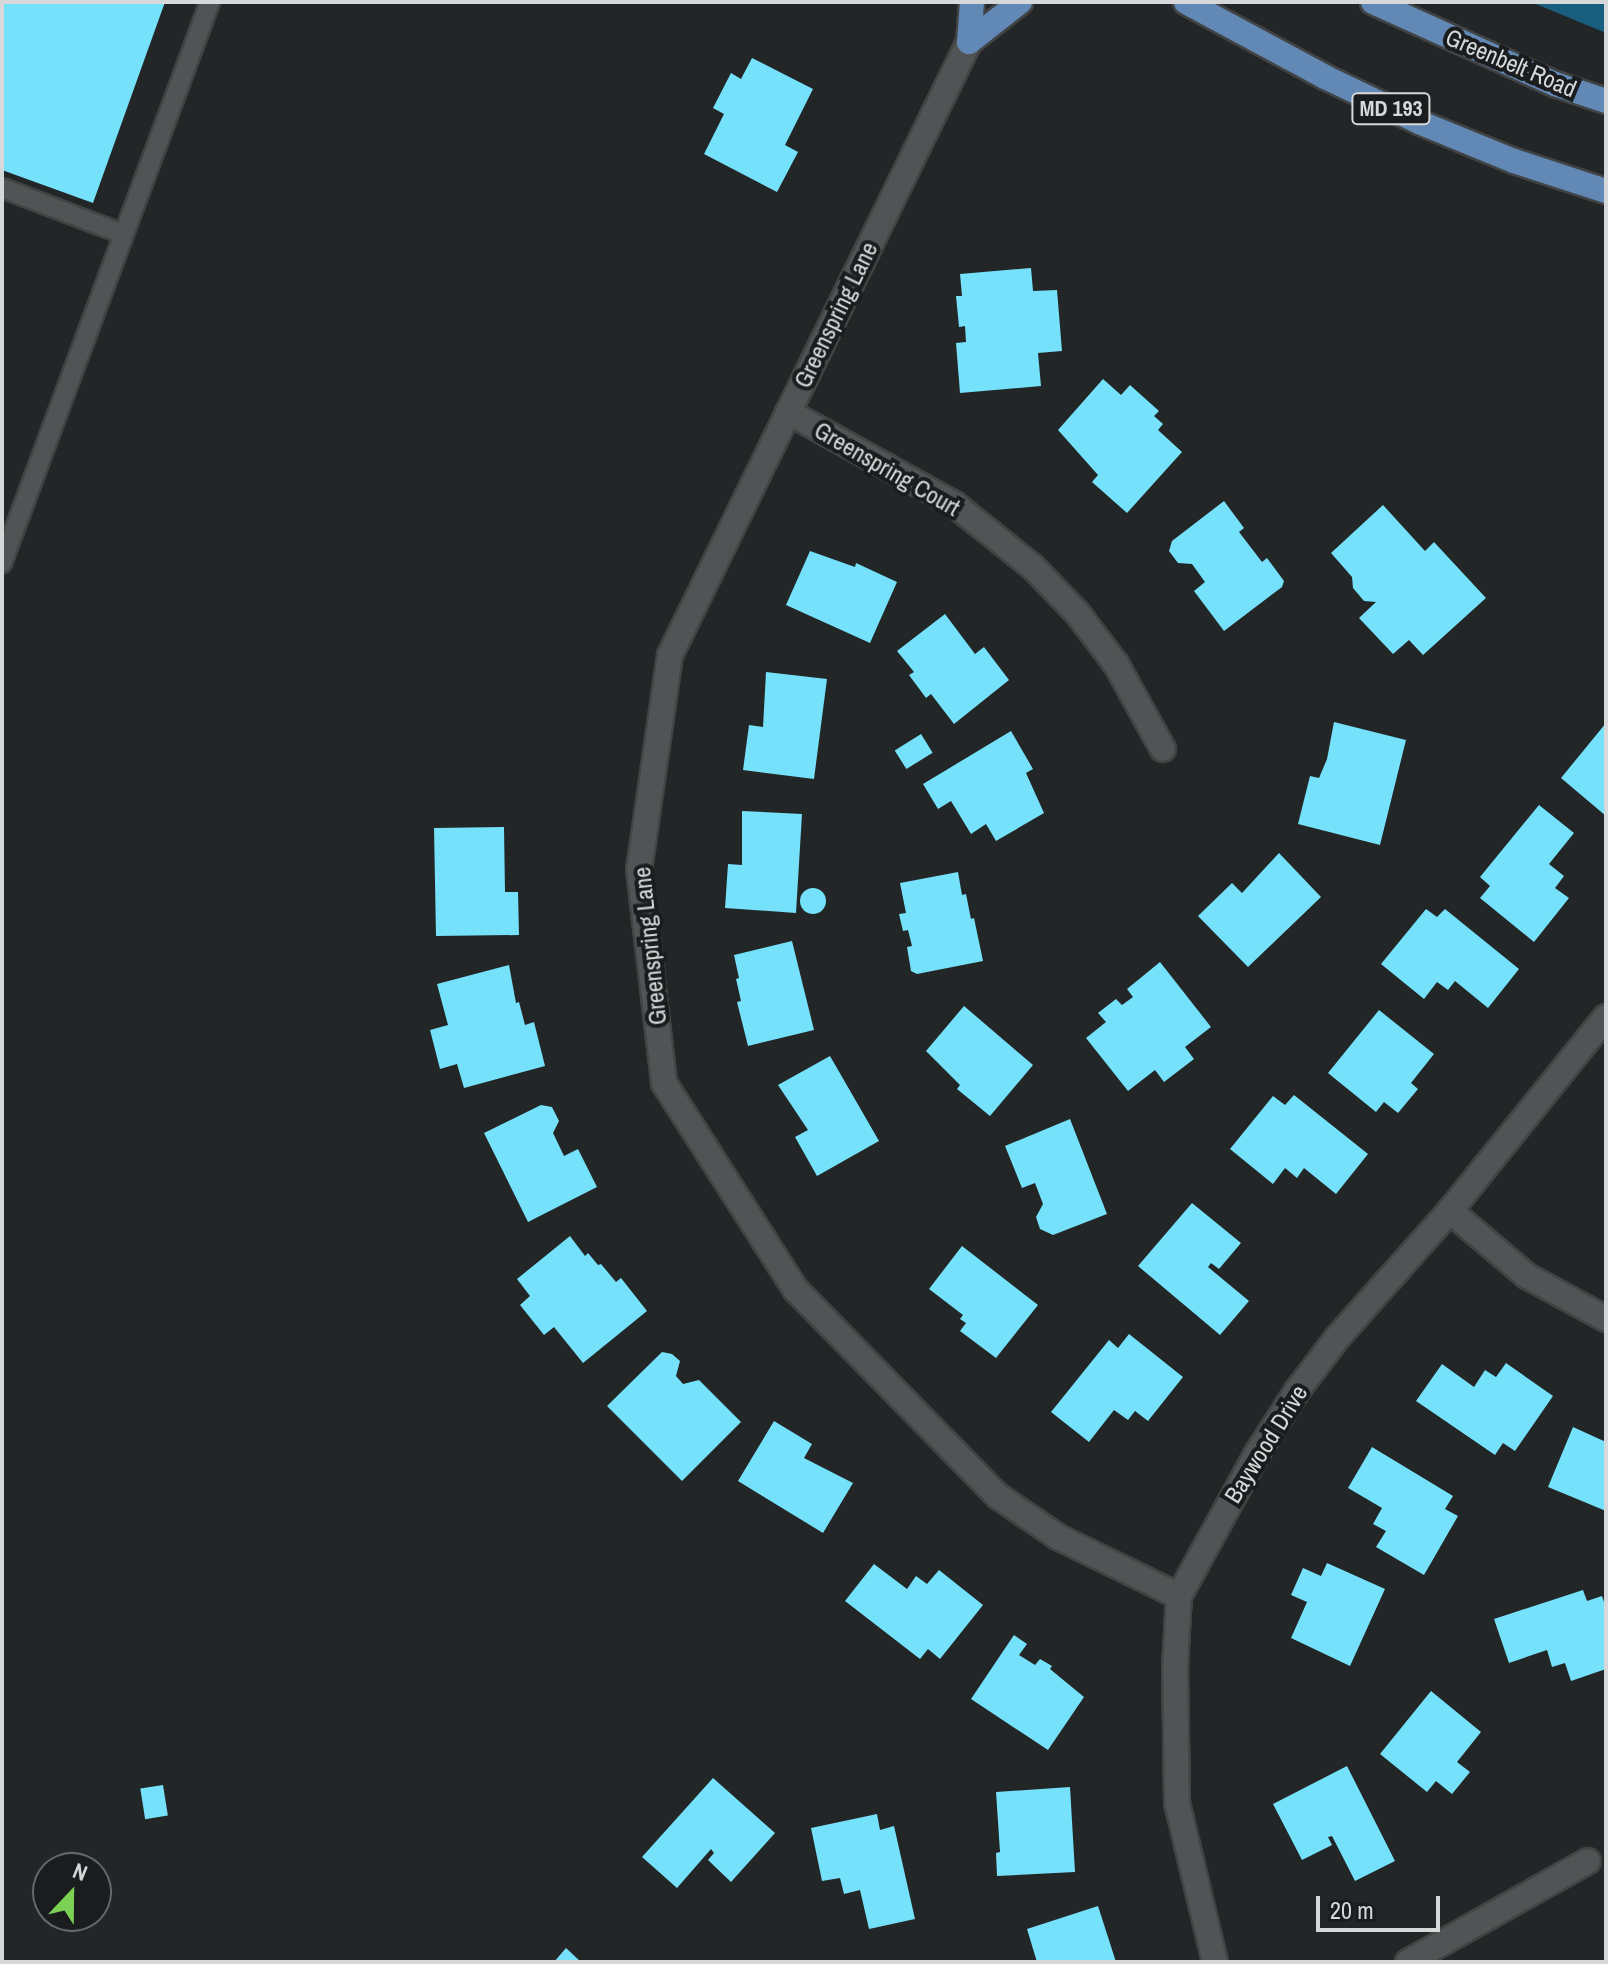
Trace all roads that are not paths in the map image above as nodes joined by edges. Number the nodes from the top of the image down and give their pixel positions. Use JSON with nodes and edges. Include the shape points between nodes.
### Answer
{"nodes":[{"id":1,"x":210,"y":2,"type":"edge"},
{"id":2,"x":972,"y":2,"type":"edge"},
{"id":3,"x":1020,"y":2,"type":"edge"},
{"id":4,"x":1186,"y":2,"type":"edge"},
{"id":5,"x":1373,"y":2,"type":"edge"},
{"id":6,"x":969,"y":42,"type":"junction"},
{"id":7,"x":1606,"y":101,"type":"edge"},
{"id":8,"x":2,"y":188,"type":"edge"},
{"id":9,"x":1606,"y":191,"type":"edge"},
{"id":10,"x":123,"y":234,"type":"junction"},
{"id":11,"x":788,"y":412,"type":"junction"},
{"id":12,"x":2,"y":563,"type":"edge"},
{"id":13,"x":1163,"y":749,"type":"dead end"},
{"id":14,"x":1606,"y":1017,"type":"edge"},
{"id":15,"x":1450,"y":1211,"type":"junction"},
{"id":16,"x":1606,"y":1319,"type":"edge"},
{"id":17,"x":1179,"y":1596,"type":"junction"},
{"id":18,"x":1588,"y":1861,"type":"dead end"},
{"id":19,"x":1215,"y":1962,"type":"edge"},
{"id":20,"x":1408,"y":1962,"type":"edge"}],
"edges":[{"from":1,"to":10,"type":"lane"},
{"from":2,"to":6,"type":"main road"},
{"from":3,"to":6,"type":"main road"},
{"from":4,"to":9,"type":"main road","number":"MD 193","via":[[1421,123]]},
{"from":5,"to":7,"type":"main road","name":"Greenbelt Road","via":[[1555,84]]},
{"from":6,"to":11,"type":"street","name":"Greenspring Lane"},
{"from":8,"to":10,"type":"lane"},
{"from":10,"to":12,"type":"lane"},
{"from":11,"to":13,"type":"street","name":"Greenspring Court","via":[[954,504],[1033,567],[1116,664]]},
{"from":11,"to":17,"type":"street","name":"Greenspring Lane","via":[[670,655],[639,869],[664,1083],[796,1290],[998,1496],[1058,1537]]},
{"from":14,"to":15,"type":"street","name":"Baywood Drive"},
{"from":15,"to":16,"type":"street","via":[[1527,1276]]},
{"from":15,"to":17,"type":"street","name":"Baywood Drive","via":[[1297,1391]]},
{"from":17,"to":19,"type":"street","name":"Baywood Drive","via":[[1177,1803]]},
{"from":18,"to":20,"type":"street"}]}
